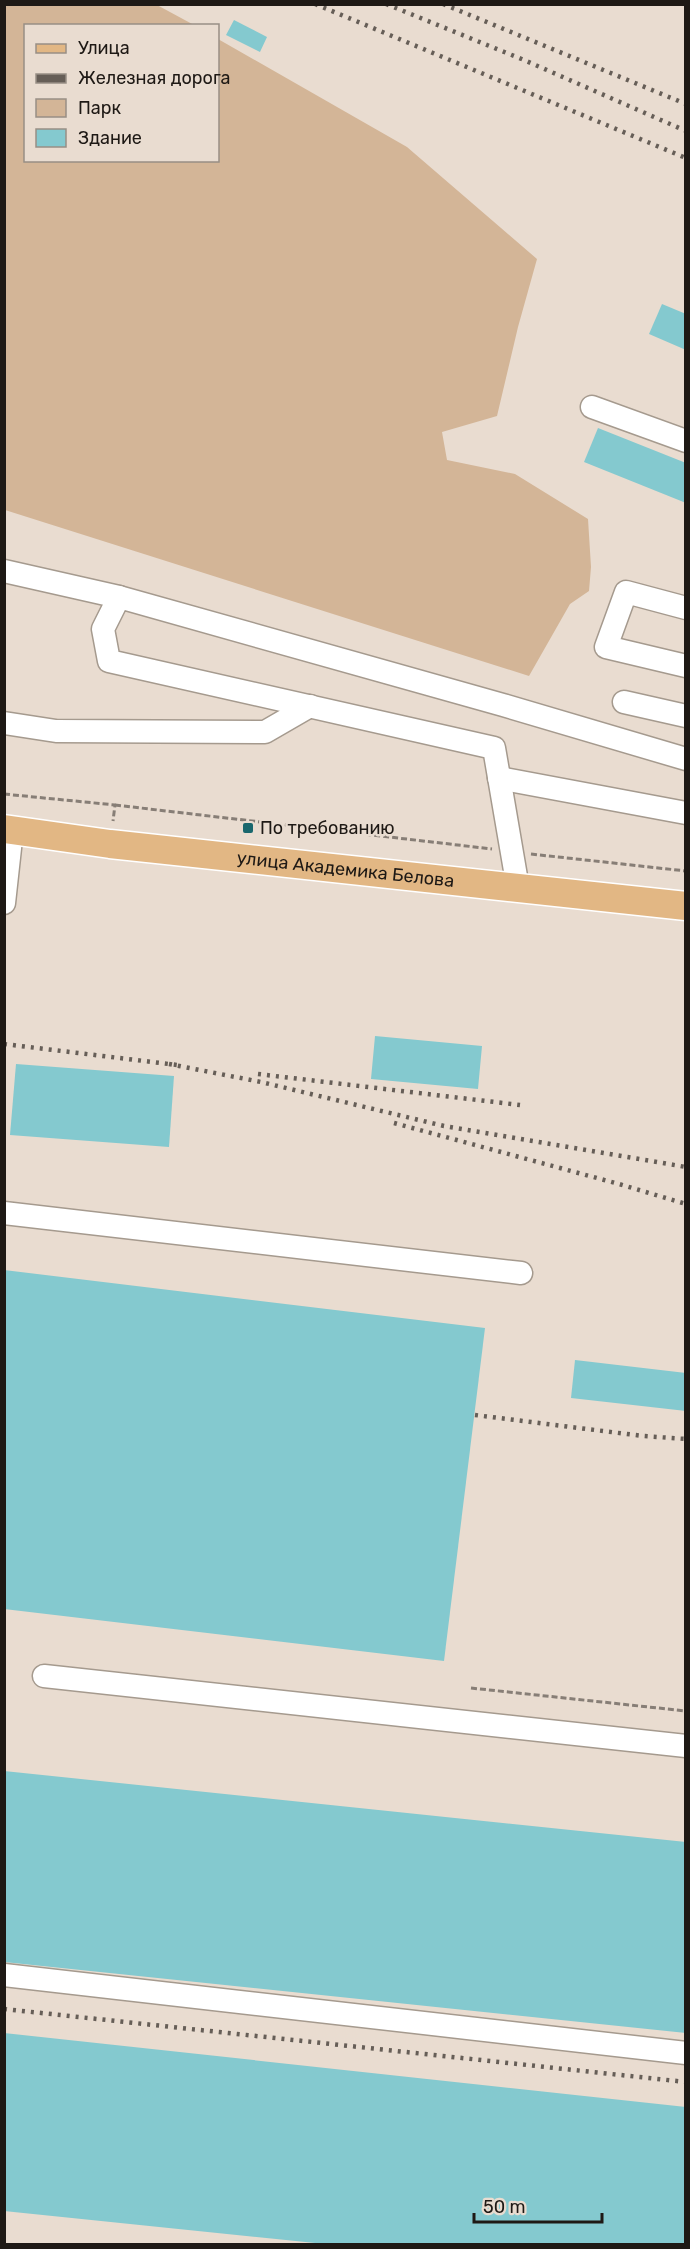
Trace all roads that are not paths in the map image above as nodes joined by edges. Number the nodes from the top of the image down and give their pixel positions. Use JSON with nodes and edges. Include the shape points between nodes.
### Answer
{"nodes":[{"id":1,"x":592,"y":406,"type":"dead end"},
{"id":2,"x":686,"y":441,"type":"edge"},
{"id":3,"x":4,"y":571,"type":"edge"},
{"id":4,"x":119,"y":597,"type":"junction"},
{"id":5,"x":686,"y":608,"type":"edge"},
{"id":6,"x":686,"y":666,"type":"edge"},
{"id":7,"x":624,"y":702,"type":"dead end"},
{"id":8,"x":310,"y":706,"type":"junction"},
{"id":9,"x":686,"y":716,"type":"edge"},
{"id":10,"x":4,"y":723,"type":"edge"},
{"id":11,"x":686,"y":759,"type":"edge"},
{"id":12,"x":499,"y":778,"type":"junction"},
{"id":13,"x":686,"y":813,"type":"edge"},
{"id":14,"x":8,"y":829,"type":"edge"},
{"id":15,"x":6,"y":868,"type":"edge"},
{"id":16,"x":518,"y":888,"type":"junction"},
{"id":17,"x":4,"y":903,"type":"edge"},
{"id":18,"x":686,"y":906,"type":"edge"},
{"id":19,"x":4,"y":1213,"type":"edge"},
{"id":20,"x":521,"y":1273,"type":"dead end"},
{"id":21,"x":44,"y":1676,"type":"dead end"},
{"id":22,"x":686,"y":1746,"type":"edge"},
{"id":23,"x":4,"y":1975,"type":"edge"},
{"id":24,"x":686,"y":2053,"type":"edge"}],
"edges":[{"from":1,"to":2,"type":"lane"},
{"from":3,"to":4,"type":"lane"},
{"from":4,"to":8,"type":"lane","via":[[103,629],[110,661]]},
{"from":4,"to":11,"type":"lane"},
{"from":5,"to":6,"type":"lane","via":[[626,592],[606,647]]},
{"from":7,"to":9,"type":"lane"},
{"from":8,"to":10,"type":"lane","via":[[265,732],[56,730]]},
{"from":8,"to":12,"type":"lane","via":[[494,748]]},
{"from":12,"to":13,"type":"lane"},
{"from":12,"to":16,"type":"lane"},
{"from":14,"to":15,"type":"lane"},
{"from":14,"to":16,"type":"main road","name":"улица Академика Белова","via":[[110,844]]},
{"from":15,"to":17,"type":"lane"},
{"from":16,"to":18,"type":"main road","name":"улица Академика Белова"},
{"from":19,"to":20,"type":"lane"},
{"from":21,"to":22,"type":"lane"},
{"from":23,"to":24,"type":"lane"}]}
